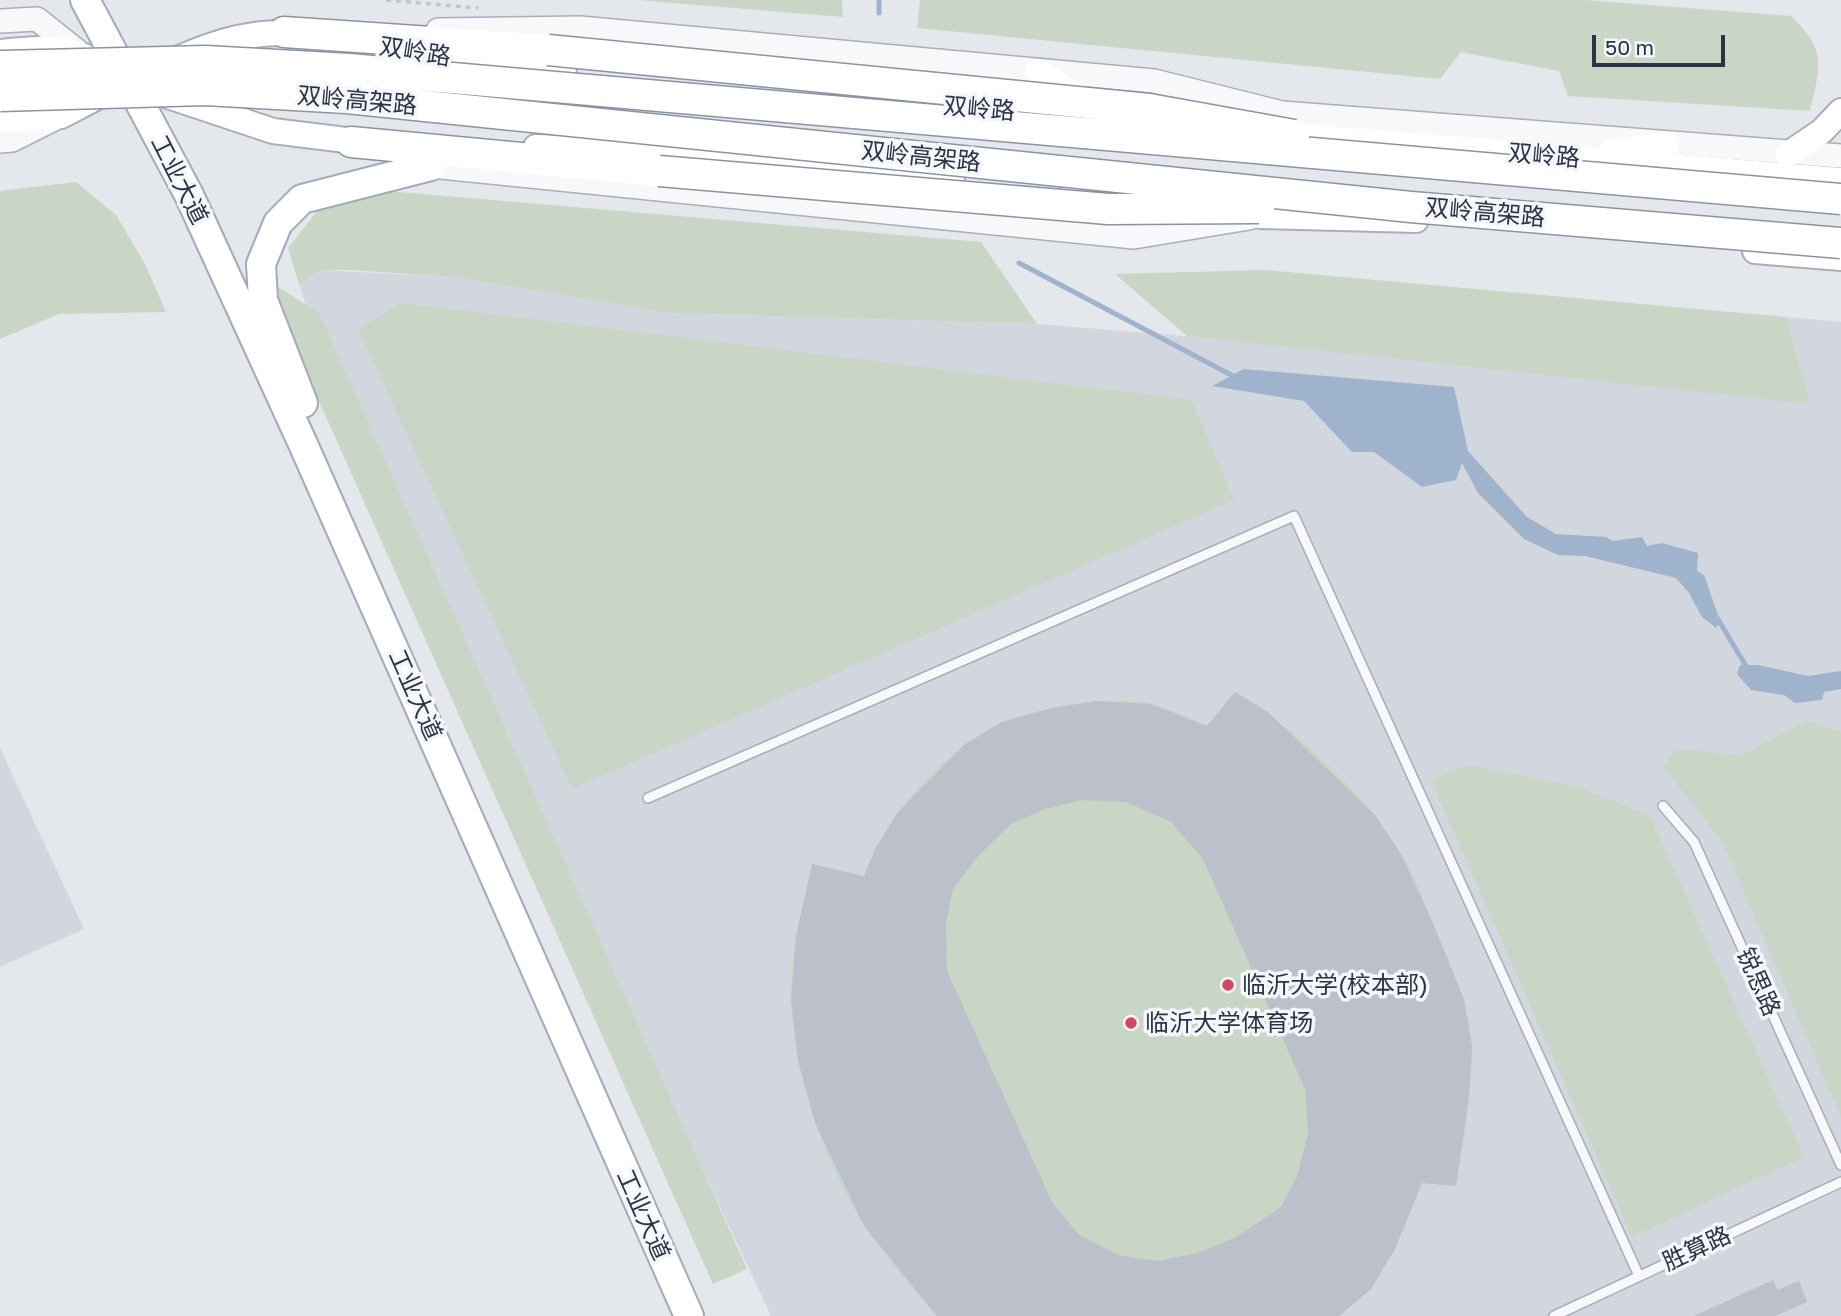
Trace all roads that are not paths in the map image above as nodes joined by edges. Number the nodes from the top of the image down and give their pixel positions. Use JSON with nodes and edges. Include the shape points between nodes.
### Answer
{"nodes":[{"id":1,"x":85,"y":0,"type":"edge"},
{"id":2,"x":108,"y":0,"type":"edge"},
{"id":3,"x":0,"y":22,"type":"edge"},
{"id":4,"x":284,"y":32,"type":"junction"},
{"id":5,"x":76,"y":50,"type":"junction"},
{"id":6,"x":0,"y":52,"type":"edge"},
{"id":7,"x":0,"y":66,"type":"edge"},
{"id":8,"x":1038,"y":71,"type":"junction"},
{"id":9,"x":128,"y":82,"type":"junction"},
{"id":10,"x":0,"y":96,"type":"edge"},
{"id":11,"x":1841,"y":111,"type":"edge"},
{"id":12,"x":61,"y":116,"type":"junction"},
{"id":13,"x":0,"y":120,"type":"edge"},
{"id":14,"x":1118,"y":122,"type":"junction"},
{"id":15,"x":0,"y":141,"type":"edge"},
{"id":16,"x":351,"y":142,"type":"junction"},
{"id":17,"x":1666,"y":144,"type":"junction"},
{"id":18,"x":1788,"y":153,"type":"junction"},
{"id":19,"x":1841,"y":156,"type":"edge"},
{"id":20,"x":1564,"y":158,"type":"junction"},
{"id":21,"x":431,"y":166,"type":"junction"},
{"id":22,"x":1484,"y":169,"type":"junction"},
{"id":23,"x":1841,"y":180,"type":"edge"},
{"id":24,"x":1841,"y":200,"type":"edge"},
{"id":25,"x":1411,"y":207,"type":"junction"},
{"id":26,"x":1261,"y":216,"type":"junction"},
{"id":27,"x":1841,"y":243,"type":"edge"},
{"id":28,"x":1841,"y":258,"type":"edge"},
{"id":29,"x":303,"y":444,"type":"junction"},
{"id":30,"x":648,"y":797,"type":"dead end"},
{"id":31,"x":1663,"y":806,"type":"dead end"},
{"id":32,"x":1841,"y":1165,"type":"edge"},
{"id":33,"x":1841,"y":1182,"type":"edge"},
{"id":34,"x":1639,"y":1276,"type":"junction"},
{"id":35,"x":670,"y":1316,"type":"edge"},
{"id":36,"x":689,"y":1316,"type":"edge"},
{"id":37,"x":1554,"y":1316,"type":"edge"}],
"edges":[{"from":1,"to":9,"type":"main road","name":"工业大道"},
{"from":2,"to":9,"type":"main road","name":"工业大道"},
{"from":3,"to":5,"type":"street","via":[[37,19]]},
{"from":4,"to":8,"type":"street","via":[[580,28]]},
{"from":4,"to":9,"type":"main road","name":"双岭路","via":[[218,41]]},
{"from":4,"to":14,"type":"main road","name":"双岭路","via":[[538,71]]},
{"from":4,"to":22,"type":"highway","bridge":true,"via":[[548,50],[1149,109]]},
{"from":5,"to":6,"type":"main road"},
{"from":5,"to":9,"type":"main road"},
{"from":7,"to":22,"type":"highway","name":"双岭高架路","bridge":true,"via":[[206,61],[349,69]]},
{"from":8,"to":14,"type":"main road"},
{"from":8,"to":17,"type":"street","via":[[1154,81],[1282,113]]},
{"from":9,"to":12,"type":"main road","name":"双岭路"},
{"from":9,"to":16,"type":"main road","via":[[273,131]]},
{"from":9,"to":29,"type":"main road","name":"工业大道","via":[[189,195]]},
{"from":9,"to":35,"type":"main road","name":"工业大道","via":[[168,196],[294,463]]},
{"from":10,"to":25,"type":"highway","name":"双岭高架路","bridge":true,"via":[[205,90],[347,98]]},
{"from":11,"to":18,"type":"main road","via":[[1822,131]]},
{"from":12,"to":13,"type":"main road","name":"双岭路"},
{"from":12,"to":15,"type":"street","via":[[12,140]]},
{"from":14,"to":20,"type":"main road","name":"双岭路"},
{"from":16,"to":21,"type":"street"},
{"from":16,"to":25,"type":"highway","bridge":true,"via":[[1108,209]]},
{"from":16,"to":26,"type":"main road","via":[[650,149],[1060,183]]},
{"from":17,"to":18,"type":"street"},
{"from":17,"to":20,"type":"main road"},
{"from":18,"to":19,"type":"street"},
{"from":20,"to":23,"type":"main road","name":"双岭路"},
{"from":21,"to":26,"type":"street","via":[[1134,237]]},
{"from":21,"to":29,"type":"main road","via":[[302,199],[278,223],[261,264],[263,300],[303,401]]},
{"from":22,"to":24,"type":"highway","name":"双岭高架路","bridge":true},
{"from":25,"to":27,"type":"highway","name":"双岭高架路","bridge":true},
{"from":26,"to":28,"type":"main road","via":[[1417,220]]},
{"from":29,"to":36,"type":"main road","name":"工业大道"},
{"from":30,"to":34,"type":"lane","via":[[1294,516]]},
{"from":31,"to":32,"type":"lane","name":"锐思路","via":[[1694,842]]},
{"from":33,"to":34,"type":"lane","name":"胜算路"},
{"from":34,"to":37,"type":"lane","name":"胜算路"}]}
